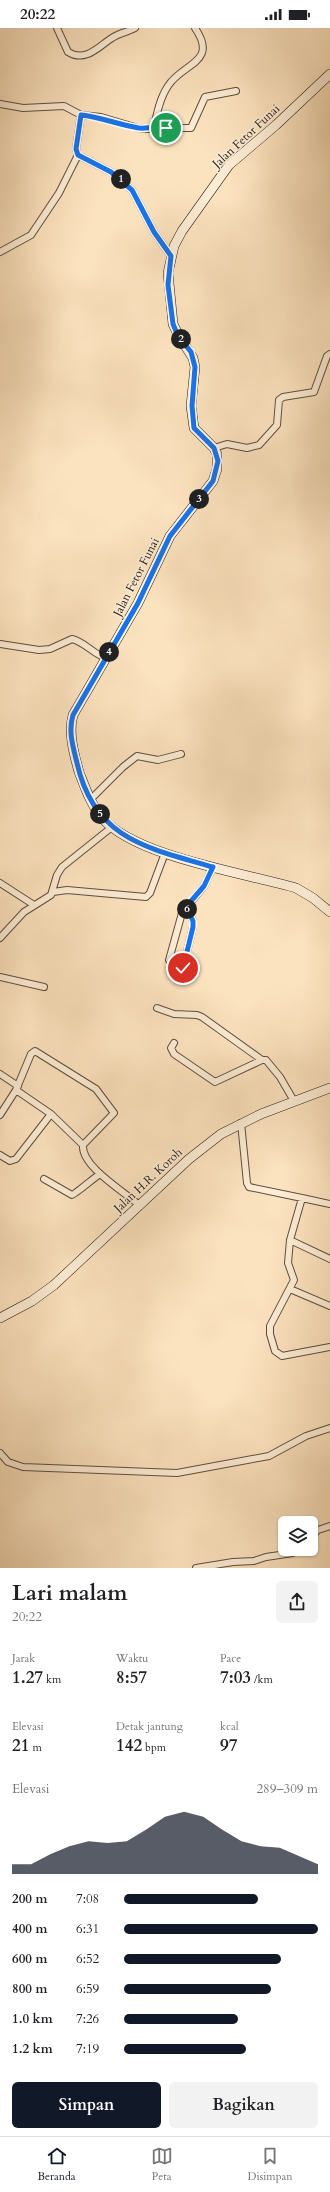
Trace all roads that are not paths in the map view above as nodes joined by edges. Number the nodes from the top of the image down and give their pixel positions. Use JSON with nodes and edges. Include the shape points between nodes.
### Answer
{"nodes":[{"id":1,"x":57,"y":28,"type":"edge"},
{"id":2,"x":135,"y":28,"type":"edge"},
{"id":3,"x":195,"y":28,"type":"edge"},
{"id":4,"x":330,"y":74,"type":"edge"},
{"id":5,"x":236,"y":91,"type":"dead end"},
{"id":6,"x":0,"y":104,"type":"edge"},
{"id":7,"x":81,"y":115,"type":"junction"},
{"id":8,"x":154,"y":127,"type":"junction"},
{"id":9,"x":78,"y":155,"type":"junction"},
{"id":10,"x":0,"y":252,"type":"edge"},
{"id":11,"x":171,"y":256,"type":"junction"},
{"id":12,"x":330,"y":354,"type":"edge"},
{"id":13,"x":214,"y":448,"type":"junction"},
{"id":14,"x":0,"y":644,"type":"edge"},
{"id":15,"x":106,"y":658,"type":"junction"},
{"id":16,"x":181,"y":754,"type":"dead end"},
{"id":17,"x":91,"y":799,"type":"junction"},
{"id":18,"x":112,"y":827,"type":"junction"},
{"id":19,"x":165,"y":853,"type":"junction"},
{"id":20,"x":213,"y":867,"type":"junction"},
{"id":21,"x":0,"y":883,"type":"edge"},
{"id":22,"x":53,"y":892,"type":"junction"},
{"id":23,"x":34,"y":905,"type":"junction"},
{"id":24,"x":186,"y":907,"type":"junction"},
{"id":25,"x":330,"y":912,"type":"edge"},
{"id":26,"x":0,"y":938,"type":"edge"},
{"id":27,"x":0,"y":977,"type":"edge"},
{"id":28,"x":44,"y":986,"type":"dead end"},
{"id":29,"x":157,"y":1008,"type":"dead end"},
{"id":30,"x":174,"y":1043,"type":"dead end"},
{"id":31,"x":262,"y":1060,"type":"junction"},
{"id":32,"x":0,"y":1074,"type":"edge"},
{"id":33,"x":17,"y":1088,"type":"junction"},
{"id":34,"x":330,"y":1088,"type":"edge"},
{"id":35,"x":294,"y":1102,"type":"junction"},
{"id":36,"x":51,"y":1114,"type":"junction"},
{"id":37,"x":0,"y":1115,"type":"edge"},
{"id":38,"x":241,"y":1123,"type":"junction"},
{"id":39,"x":83,"y":1144,"type":"junction"},
{"id":40,"x":0,"y":1155,"type":"edge"},
{"id":41,"x":100,"y":1174,"type":"junction"},
{"id":42,"x":44,"y":1179,"type":"dead end"},
{"id":43,"x":302,"y":1198,"type":"junction"},
{"id":44,"x":138,"y":1204,"type":"junction"},
{"id":45,"x":330,"y":1204,"type":"edge"},
{"id":46,"x":290,"y":1240,"type":"junction"},
{"id":47,"x":330,"y":1259,"type":"edge"},
{"id":48,"x":290,"y":1289,"type":"junction"},
{"id":49,"x":330,"y":1306,"type":"edge"},
{"id":50,"x":0,"y":1318,"type":"edge"},
{"id":51,"x":330,"y":1348,"type":"edge"},
{"id":52,"x":330,"y":1428,"type":"edge"},
{"id":53,"x":0,"y":1453,"type":"edge"},
{"id":54,"x":330,"y":1526,"type":"edge"},
{"id":55,"x":318,"y":1530,"type":"edge"},
{"id":56,"x":278,"y":1555,"type":"edge"},
{"id":57,"x":196,"y":1568,"type":"edge"}],
"edges":[{"from":1,"to":2,"type":"street","via":[[68,52],[81,55],[93,53],[112,38]]},
{"from":3,"to":8,"type":"street","via":[[202,38],[203,52],[168,86]]},
{"from":4,"to":11,"type":"street","name":"Jalan Fetor Funai","via":[[272,129],[229,164],[182,231]]},
{"from":5,"to":8,"type":"street","via":[[206,97],[191,128]]},
{"from":6,"to":7,"type":"street","via":[[23,108],[64,106]]},
{"from":7,"to":8,"type":"street","via":[[101,117],[138,128]]},
{"from":7,"to":9,"type":"street","via":[[76,149]]},
{"from":9,"to":10,"type":"street","via":[[59,193],[31,235]]},
{"from":9,"to":11,"type":"street","via":[[111,172],[132,190],[154,232]]},
{"from":11,"to":13,"type":"street","name":"Jalan Fetor Funai","via":[[168,285],[173,324],[178,336],[191,352],[195,367],[192,406],[194,428]]},
{"from":12,"to":13,"type":"street","via":[[327,356],[315,391],[279,400],[278,423],[264,441],[252,447],[227,444]]},
{"from":13,"to":15,"type":"street","name":"Jalan Fetor Funai","via":[[218,461],[216,476],[170,536],[138,603]]},
{"from":14,"to":15,"type":"street","via":[[39,650],[50,649],[72,638]]},
{"from":15,"to":17,"type":"street","name":"Jalan Fetor Funai","via":[[73,715],[71,726],[72,744],[78,766]]},
{"from":16,"to":17,"type":"street","via":[[158,760],[137,756]]},
{"from":17,"to":18,"type":"street","name":"Jalan Fetor Funai","via":[[102,818]]},
{"from":18,"to":19,"type":"street","name":"Jalan Fetor Funai","via":[[121,834]]},
{"from":18,"to":22,"type":"street","via":[[60,870]]},
{"from":19,"to":20,"type":"street","name":"Jalan Fetor Funai"},
{"from":19,"to":22,"type":"street","via":[[150,893],[146,897],[67,890]]},
{"from":20,"to":24,"type":"street","via":[[204,886]]},
{"from":20,"to":25,"type":"street","name":"Jalan Fetor Funai","via":[[296,888]]},
{"from":21,"to":23,"type":"street"},
{"from":22,"to":23,"type":"street","via":[[47,899]]},
{"from":23,"to":26,"type":"street","via":[[16,919]]},
{"from":24,"to":24,"type":"street","via":[[168,960],[178,968],[183,968],[193,927]]},
{"from":27,"to":28,"type":"street"},
{"from":29,"to":31,"type":"street","via":[[174,1014],[202,1017]]},
{"from":30,"to":31,"type":"street","via":[[171,1048],[174,1054],[215,1082]]},
{"from":31,"to":35,"type":"street","via":[[271,1065]]},
{"from":32,"to":33,"type":"street"},
{"from":33,"to":36,"type":"street"},
{"from":33,"to":37,"type":"street"},
{"from":33,"to":39,"type":"street","via":[[31,1054],[35,1051],[100,1093],[114,1110],[114,1114]]},
{"from":34,"to":35,"type":"street","name":"Jalan H.R. Koroh"},
{"from":35,"to":38,"type":"street","name":"Jalan H.R. Koroh"},
{"from":36,"to":39,"type":"street"},
{"from":36,"to":40,"type":"street","via":[[16,1159],[10,1160]]},
{"from":38,"to":43,"type":"street","via":[[248,1186]]},
{"from":38,"to":44,"type":"street","name":"Jalan H.R. Koroh","via":[[199,1151]]},
{"from":39,"to":41,"type":"street","via":[[84,1156]]},
{"from":41,"to":42,"type":"street","via":[[72,1195]]},
{"from":41,"to":44,"type":"street"},
{"from":43,"to":45,"type":"street"},
{"from":43,"to":46,"type":"street"},
{"from":44,"to":50,"type":"street","name":"Jalan H.R. Koroh","via":[[49,1288],[32,1301]]},
{"from":46,"to":47,"type":"street"},
{"from":46,"to":48,"type":"street","via":[[288,1258],[295,1277]]},
{"from":48,"to":49,"type":"street"},
{"from":48,"to":51,"type":"street","via":[[270,1326],[276,1354],[284,1356]]},
{"from":52,"to":53,"type":"street","via":[[306,1436],[269,1456],[173,1474],[23,1467],[8,1462]]},
{"from":54,"to":55,"type":"street"},
{"from":56,"to":57,"type":"street","via":[[254,1561]]}]}
